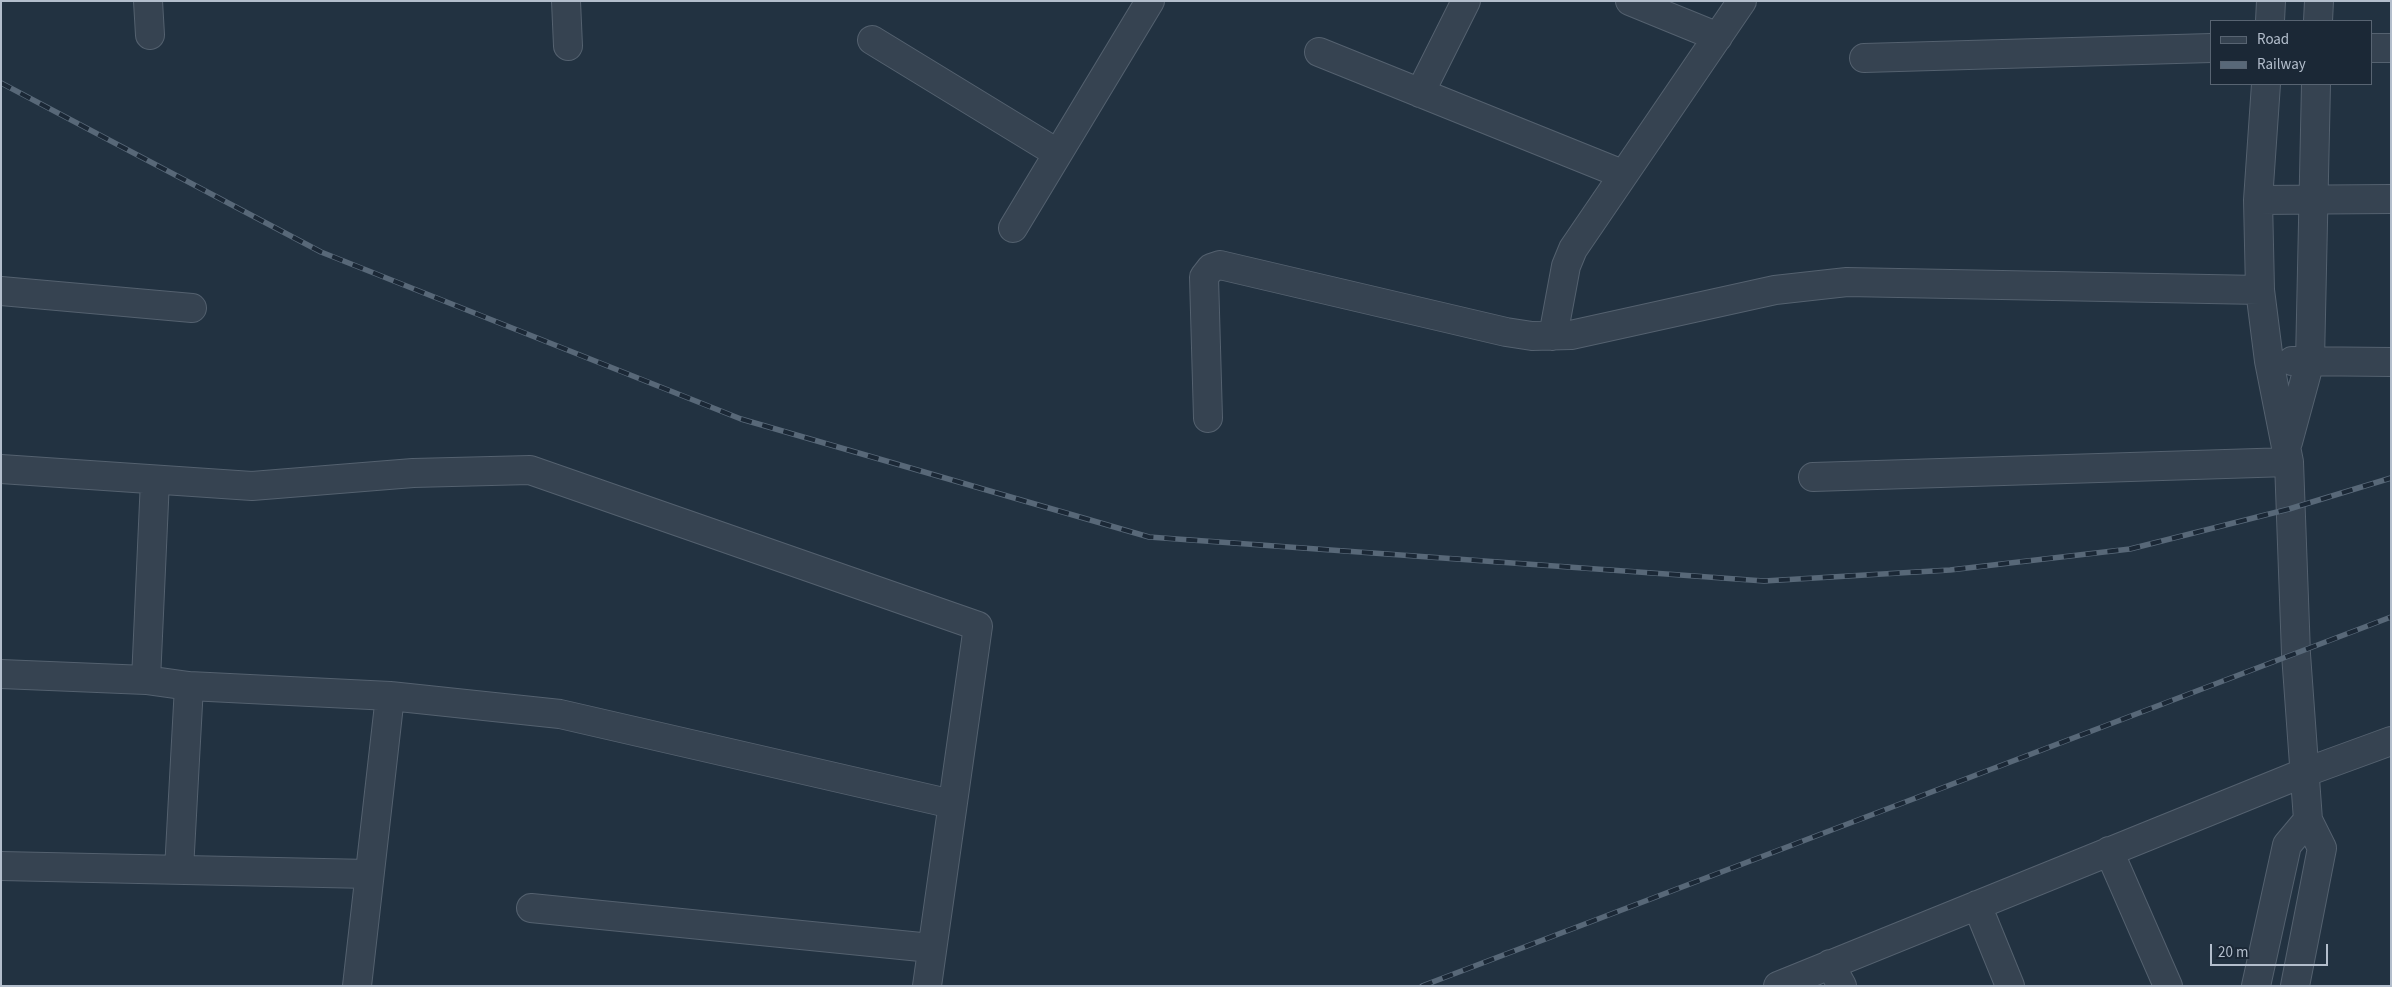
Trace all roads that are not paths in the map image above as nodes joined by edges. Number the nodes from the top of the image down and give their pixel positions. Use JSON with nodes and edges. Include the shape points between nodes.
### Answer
{"nodes":[{"id":1,"x":148,"y":1,"type":"edge"},
{"id":2,"x":566,"y":1,"type":"edge"},
{"id":3,"x":1466,"y":1,"type":"edge"},
{"id":4,"x":1630,"y":1,"type":"edge"},
{"id":5,"x":1742,"y":1,"type":"edge"},
{"id":6,"x":2271,"y":1,"type":"edge"},
{"id":7,"x":2319,"y":1,"type":"edge"},
{"id":8,"x":1149,"y":2,"type":"edge"},
{"id":9,"x":2270,"y":20,"type":"edge"},
{"id":10,"x":2318,"y":20,"type":"edge"},
{"id":11,"x":150,"y":35,"type":"dead end"},
{"id":12,"x":1718,"y":37,"type":"junction"},
{"id":13,"x":872,"y":40,"type":"dead end"},
{"id":14,"x":568,"y":46,"type":"dead end"},
{"id":15,"x":2210,"y":48,"type":"edge"},
{"id":16,"x":2372,"y":48,"type":"edge"},
{"id":17,"x":2391,"y":48,"type":"edge"},
{"id":18,"x":1319,"y":52,"type":"dead end"},
{"id":19,"x":1864,"y":58,"type":"dead end"},
{"id":20,"x":2266,"y":85,"type":"edge"},
{"id":21,"x":2316,"y":85,"type":"edge"},
{"id":22,"x":1420,"y":93,"type":"junction"},
{"id":23,"x":1058,"y":153,"type":"junction"},
{"id":24,"x":1622,"y":174,"type":"junction"},
{"id":25,"x":2391,"y":199,"type":"edge"},
{"id":26,"x":2258,"y":200,"type":"junction"},
{"id":27,"x":2312,"y":200,"type":"junction"},
{"id":28,"x":1013,"y":228,"type":"dead end"},
{"id":29,"x":2260,"y":290,"type":"junction"},
{"id":30,"x":1,"y":291,"type":"edge"},
{"id":31,"x":192,"y":308,"type":"dead end"},
{"id":32,"x":1552,"y":336,"type":"junction"},
{"id":33,"x":2269,"y":361,"type":"junction"},
{"id":34,"x":2310,"y":361,"type":"junction"},
{"id":35,"x":2391,"y":362,"type":"edge"},
{"id":36,"x":1208,"y":418,"type":"dead end"},
{"id":37,"x":2288,"y":455,"type":"junction"},
{"id":38,"x":1,"y":469,"type":"edge"},
{"id":39,"x":1813,"y":477,"type":"dead end"},
{"id":40,"x":155,"y":480,"type":"junction"},
{"id":41,"x":1,"y":674,"type":"edge"},
{"id":42,"x":146,"y":680,"type":"junction"},
{"id":43,"x":189,"y":686,"type":"junction"},
{"id":44,"x":390,"y":696,"type":"junction"},
{"id":45,"x":2391,"y":741,"type":"edge"},
{"id":46,"x":2306,"y":772,"type":"junction"},
{"id":47,"x":952,"y":804,"type":"junction"},
{"id":48,"x":2308,"y":820,"type":"junction"},
{"id":49,"x":2109,"y":851,"type":"junction"},
{"id":50,"x":1,"y":866,"type":"edge"},
{"id":51,"x":179,"y":870,"type":"junction"},
{"id":52,"x":369,"y":874,"type":"junction"},
{"id":53,"x":1978,"y":905,"type":"junction"},
{"id":54,"x":531,"y":908,"type":"dead end"},
{"id":55,"x":931,"y":948,"type":"junction"},
{"id":56,"x":1836,"y":975,"type":"edge"},
{"id":57,"x":357,"y":986,"type":"edge"},
{"id":58,"x":927,"y":986,"type":"edge"},
{"id":59,"x":1778,"y":986,"type":"edge"},
{"id":60,"x":2010,"y":986,"type":"edge"},
{"id":61,"x":2168,"y":986,"type":"edge"},
{"id":62,"x":2256,"y":986,"type":"edge"},
{"id":63,"x":2295,"y":986,"type":"edge"}],
"edges":[{"from":1,"to":11,"type":"street"},
{"from":2,"to":14,"type":"street"},
{"from":3,"to":22,"type":"street"},
{"from":4,"to":12,"type":"street"},
{"from":5,"to":12,"type":"street"},
{"from":6,"to":9,"type":"street"},
{"from":7,"to":10,"type":"street"},
{"from":8,"to":23,"type":"street"},
{"from":12,"to":24,"type":"street"},
{"from":13,"to":23,"type":"street"},
{"from":15,"to":19,"type":"street"},
{"from":16,"to":17,"type":"street"},
{"from":18,"to":22,"type":"street"},
{"from":20,"to":26,"type":"street"},
{"from":21,"to":27,"type":"street"},
{"from":22,"to":24,"type":"street"},
{"from":23,"to":28,"type":"street"},
{"from":24,"to":32,"type":"street","via":[[1573,249],[1566,266]]},
{"from":25,"to":27,"type":"street"},
{"from":26,"to":27,"type":"street"},
{"from":26,"to":29,"type":"street"},
{"from":27,"to":34,"type":"street"},
{"from":29,"to":32,"type":"street","via":[[1847,282],[1775,290],[1571,335]]},
{"from":29,"to":33,"type":"street"},
{"from":30,"to":31,"type":"street"},
{"from":32,"to":36,"type":"street","via":[[1506,332],[1220,265],[1211,268],[1204,277]]},
{"from":33,"to":34,"type":"street"},
{"from":33,"to":37,"type":"street"},
{"from":34,"to":35,"type":"street"},
{"from":34,"to":37,"type":"street"},
{"from":37,"to":39,"type":"street"},
{"from":37,"to":46,"type":"street","via":[[2296,654]]},
{"from":38,"to":40,"type":"street"},
{"from":40,"to":42,"type":"street"},
{"from":40,"to":47,"type":"street","via":[[252,486],[413,473],[530,470],[978,626]]},
{"from":41,"to":42,"type":"street"},
{"from":42,"to":43,"type":"street"},
{"from":43,"to":44,"type":"street"},
{"from":43,"to":51,"type":"street"},
{"from":44,"to":47,"type":"street","via":[[560,714]]},
{"from":44,"to":52,"type":"street"},
{"from":45,"to":46,"type":"street"},
{"from":46,"to":48,"type":"street"},
{"from":46,"to":49,"type":"street"},
{"from":47,"to":55,"type":"street"},
{"from":48,"to":62,"type":"street","via":[[2287,845]]},
{"from":48,"to":63,"type":"street","via":[[2322,848]]},
{"from":49,"to":53,"type":"street"},
{"from":49,"to":61,"type":"street"},
{"from":50,"to":51,"type":"street"},
{"from":51,"to":52,"type":"street"},
{"from":52,"to":57,"type":"street"},
{"from":53,"to":56,"type":"street"},
{"from":53,"to":60,"type":"street"},
{"from":54,"to":55,"type":"street"},
{"from":55,"to":58,"type":"street"},
{"from":56,"to":59,"type":"street"}]}
